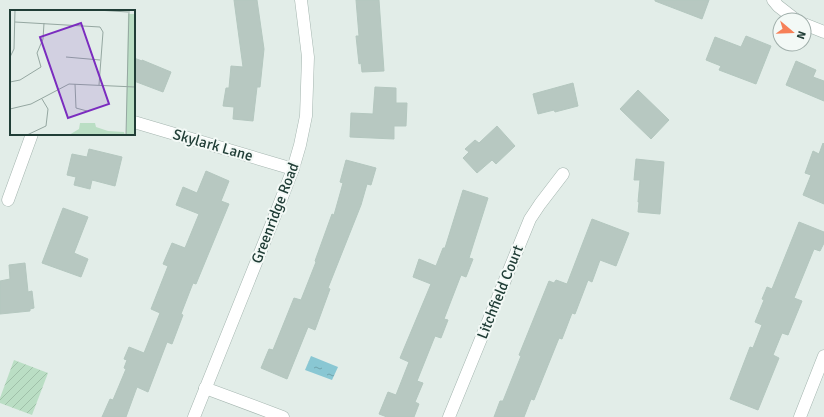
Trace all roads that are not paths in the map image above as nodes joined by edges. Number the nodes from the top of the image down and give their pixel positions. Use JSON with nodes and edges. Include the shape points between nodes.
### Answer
{"nodes":[{"id":1,"x":301,"y":0,"type":"edge"},
{"id":2,"x":773,"y":0,"type":"edge"},
{"id":3,"x":786,"y":12,"type":"edge"},
{"id":4,"x":812,"y":27,"type":"edge"},
{"id":5,"x":824,"y":32,"type":"edge"},
{"id":6,"x":135,"y":122,"type":"edge"},
{"id":7,"x":32,"y":135,"type":"edge"},
{"id":8,"x":293,"y":169,"type":"junction"},
{"id":9,"x":563,"y":174,"type":"dead end"},
{"id":10,"x":8,"y":200,"type":"dead end"},
{"id":11,"x":824,"y":356,"type":"edge"},
{"id":12,"x":206,"y":388,"type":"junction"},
{"id":13,"x":194,"y":417,"type":"edge"},
{"id":14,"x":283,"y":417,"type":"edge"},
{"id":15,"x":449,"y":417,"type":"edge"},
{"id":16,"x":800,"y":417,"type":"edge"}],
"edges":[{"from":1,"to":8,"type":"street","name":"Greenridge Road","via":[[308,57],[308,86],[306,116]]},
{"from":2,"to":3,"type":"street"},
{"from":4,"to":5,"type":"street"},
{"from":6,"to":8,"type":"street","name":"Skylark Lane"},
{"from":7,"to":10,"type":"street"},
{"from":8,"to":12,"type":"street","name":"Greenridge Road"},
{"from":9,"to":15,"type":"street","name":"Litchfield Court","via":[[530,219]]},
{"from":11,"to":16,"type":"street"},
{"from":12,"to":13,"type":"street","name":"Greenridge Road"},
{"from":12,"to":14,"type":"street"}]}
